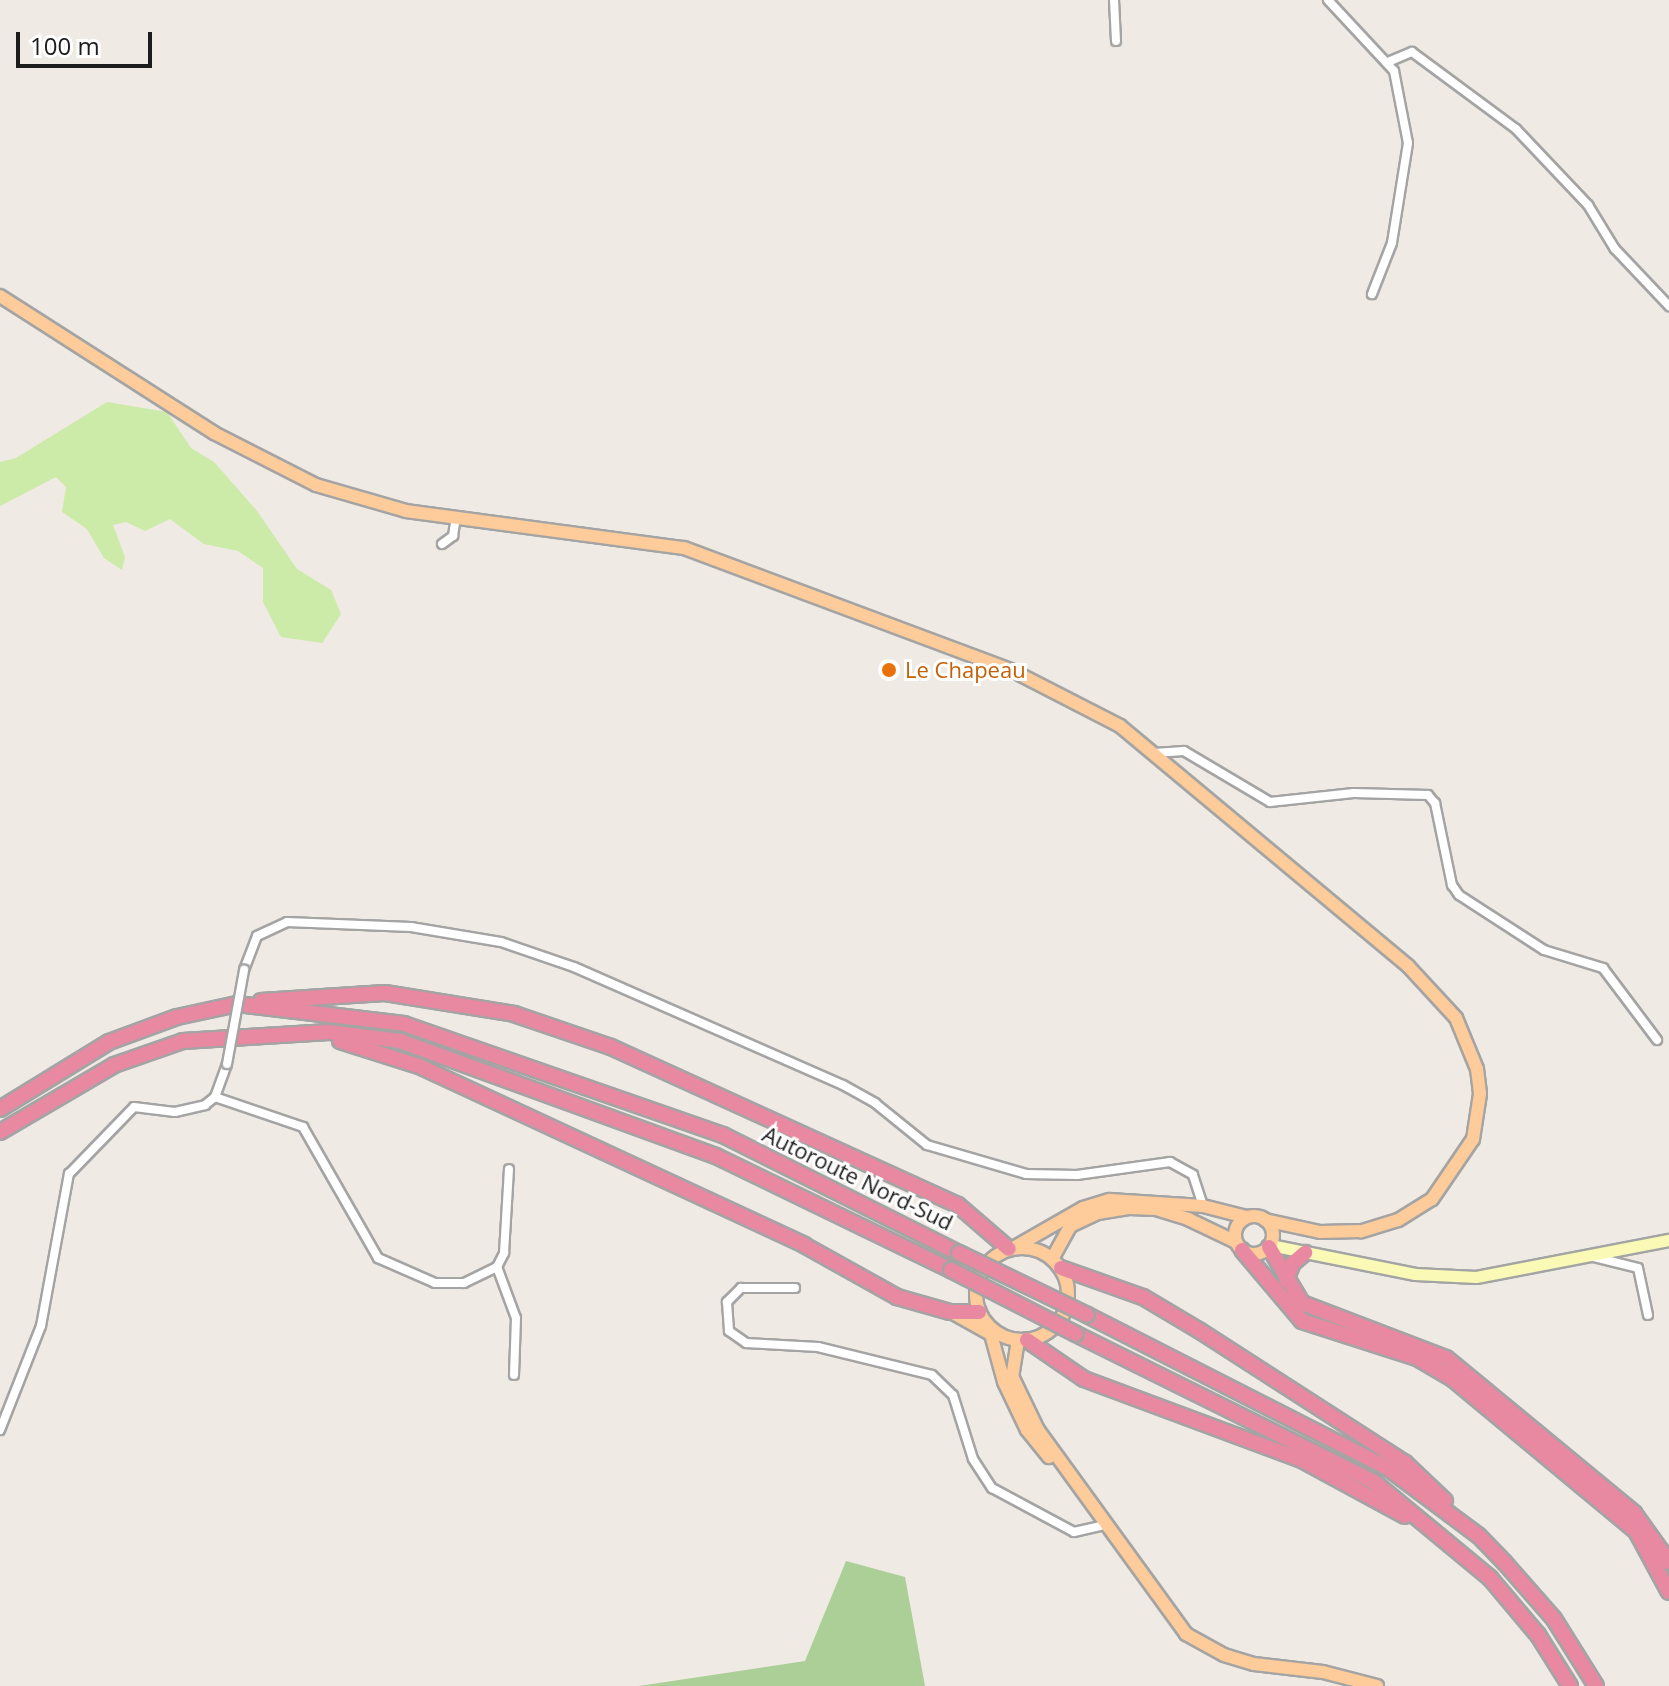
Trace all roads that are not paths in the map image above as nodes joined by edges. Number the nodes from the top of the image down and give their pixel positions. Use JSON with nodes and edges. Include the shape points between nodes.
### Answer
{"nodes":[{"id":1,"x":1114,"y":0,"type":"edge"},
{"id":2,"x":1328,"y":0,"type":"edge"},
{"id":3,"x":1116,"y":41,"type":"dead end"},
{"id":4,"x":1388,"y":62,"type":"junction"},
{"id":5,"x":1372,"y":294,"type":"dead end"},
{"id":6,"x":0,"y":296,"type":"edge"},
{"id":7,"x":1669,"y":306,"type":"edge"},
{"id":8,"x":456,"y":518,"type":"junction"},
{"id":9,"x":442,"y":544,"type":"dead end"},
{"id":10,"x":1154,"y":753,"type":"junction"},
{"id":11,"x":237,"y":1004,"type":"junction"},
{"id":12,"x":252,"y":1033,"type":"junction"},
{"id":13,"x":1657,"y":1040,"type":"dead end"},
{"id":14,"x":215,"y":1097,"type":"junction"},
{"id":15,"x":0,"y":1109,"type":"edge"},
{"id":16,"x":0,"y":1132,"type":"edge"},
{"id":17,"x":509,"y":1169,"type":"dead end"},
{"id":18,"x":1203,"y":1206,"type":"junction"},
{"id":19,"x":1246,"y":1217,"type":"junction"},
{"id":20,"x":1265,"y":1220,"type":"junction"},
{"id":21,"x":1300,"y":1228,"type":"junction"},
{"id":22,"x":1271,"y":1240,"type":"junction"},
{"id":23,"x":1669,"y":1240,"type":"edge"},
{"id":24,"x":1239,"y":1246,"type":"junction"},
{"id":25,"x":1011,"y":1249,"type":"junction"},
{"id":26,"x":1305,"y":1253,"type":"junction"},
{"id":27,"x":1594,"y":1257,"type":"junction"},
{"id":28,"x":1056,"y":1264,"type":"junction"},
{"id":29,"x":497,"y":1267,"type":"junction"},
{"id":30,"x":1286,"y":1280,"type":"junction"},
{"id":31,"x":795,"y":1288,"type":"dead end"},
{"id":32,"x":950,"y":1312,"type":"junction"},
{"id":33,"x":979,"y":1312,"type":"junction"},
{"id":34,"x":1648,"y":1315,"type":"dead end"},
{"id":35,"x":991,"y":1332,"type":"junction"},
{"id":36,"x":1022,"y":1340,"type":"junction"},
{"id":37,"x":514,"y":1375,"type":"dead end"},
{"id":38,"x":0,"y":1430,"type":"edge"},
{"id":39,"x":1104,"y":1525,"type":"junction"},
{"id":40,"x":1479,"y":1536,"type":"junction"},
{"id":41,"x":1469,"y":1558,"type":"junction"},
{"id":42,"x":1669,"y":1562,"type":"edge"},
{"id":43,"x":1669,"y":1592,"type":"edge"},
{"id":44,"x":1377,"y":1686,"type":"edge"},
{"id":45,"x":1570,"y":1686,"type":"edge"},
{"id":46,"x":1596,"y":1686,"type":"edge"}],
"edges":[{"from":1,"to":3,"type":"street"},
{"from":2,"to":4,"type":"street"},
{"from":4,"to":5,"type":"street","via":[[1397,81],[1408,143],[1392,243]]},
{"from":4,"to":7,"type":"street","via":[[1412,52],[1516,129],[1588,205],[1615,249]]},
{"from":6,"to":8,"type":"main road","via":[[269,463],[354,498]]},
{"from":8,"to":9,"type":"street","via":[[453,536]]},
{"from":8,"to":10,"type":"main road","via":[[684,548],[1015,672],[1085,704]]},
{"from":10,"to":13,"type":"street","via":[[1184,751],[1270,802],[1354,793],[1428,795],[1435,803],[1452,885],[1459,895],[1544,950],[1603,968]]},
{"from":10,"to":21,"type":"main road","via":[[1408,966],[1437,994],[1468,1041],[1478,1082],[1478,1117],[1473,1139],[1449,1181],[1423,1205],[1381,1227],[1344,1232]]},
{"from":11,"to":15,"type":"highway","name":"Autoroute Nord-Sud","via":[[177,1017],[109,1042]]},
{"from":11,"to":25,"type":"highway","via":[[319,993],[385,993],[514,1014],[611,1047],[958,1205]]},
{"from":11,"to":40,"type":"highway","name":"Autoroute Nord-Sud","bridge":true,"via":[[404,1024],[723,1135],[1330,1435],[1389,1469]]},
{"from":12,"to":16,"type":"highway","name":"Autoroute Nord-Sud","via":[[183,1041],[114,1065]]},
{"from":12,"to":32,"type":"highway","via":[[329,1039],[419,1066],[804,1245],[897,1297]]},
{"from":12,"to":41,"type":"highway","name":"Autoroute Nord-Sud","bridge":true,"via":[[329,1032],[400,1041],[462,1059],[716,1156],[1374,1482]]},
{"from":14,"to":18,"type":"street","bridge":true,"via":[[257,936],[287,922],[411,927],[501,942],[574,967],[843,1085],[927,1145],[1026,1174],[1077,1175],[1170,1162],[1193,1175]]},
{"from":14,"to":29,"type":"street","via":[[292,1121],[311,1134],[369,1247],[389,1266],[449,1285]]},
{"from":14,"to":38,"type":"street","via":[[184,1111],[134,1107],[69,1174],[41,1326]]},
{"from":17,"to":29,"type":"street","via":[[504,1253]]},
{"from":18,"to":19,"type":"main road"},
{"from":18,"to":25,"type":"main road","via":[[1125,1199],[1094,1203]]},
{"from":19,"to":20,"type":"main road"},
{"from":19,"to":24,"type":"main road","via":[[1236,1228]]},
{"from":20,"to":21,"type":"main road"},
{"from":20,"to":22,"type":"main road"},
{"from":21,"to":22,"type":"main road"},
{"from":22,"to":24,"type":"main road","via":[[1256,1254]]},
{"from":22,"to":26,"type":"main road"},
{"from":22,"to":30,"type":"highway"},
{"from":23,"to":27,"type":"main road"},
{"from":24,"to":28,"type":"main road","via":[[1177,1216],[1129,1208],[1098,1213],[1070,1226]]},
{"from":24,"to":43,"type":"highway","via":[[1302,1321],[1417,1358],[1453,1379],[1636,1531]]},
{"from":25,"to":28,"type":"main road","via":[[1034,1249]]},
{"from":25,"to":33,"type":"main road","via":[[987,1263],[979,1278]]},
{"from":26,"to":27,"type":"main road","via":[[1450,1277],[1513,1273]]},
{"from":26,"to":30,"type":"highway","via":[[1293,1263]]},
{"from":27,"to":34,"type":"street","via":[[1638,1268]]},
{"from":28,"to":36,"type":"main road","via":[[1067,1284],[1066,1310],[1051,1330]]},
{"from":28,"to":40,"type":"highway","via":[[1143,1297],[1200,1331],[1405,1463]]},
{"from":29,"to":37,"type":"street","via":[[516,1318]]},
{"from":30,"to":42,"type":"highway","via":[[1310,1308],[1435,1352],[1456,1365],[1634,1513]]},
{"from":31,"to":39,"type":"street","via":[[741,1288],[727,1302],[729,1331],[746,1343],[818,1347],[932,1375],[953,1395],[973,1459],[992,1488],[1074,1532]]},
{"from":32,"to":33,"type":"highway"},
{"from":32,"to":35,"type":"main road"},
{"from":33,"to":35,"type":"main road"},
{"from":35,"to":36,"type":"main road"},
{"from":35,"to":39,"type":"main road","via":[[1004,1382],[1027,1430]]},
{"from":36,"to":39,"type":"main road","via":[[1011,1369],[1016,1386],[1038,1430]]},
{"from":36,"to":41,"type":"highway","via":[[1084,1379],[1348,1481]]},
{"from":39,"to":44,"type":"main road","via":[[1165,1612],[1202,1646],[1254,1664],[1323,1672]]},
{"from":40,"to":46,"type":"highway","name":"Autoroute Nord-Sud","via":[[1554,1619]]},
{"from":41,"to":45,"type":"highway","name":"Autoroute Nord-Sud","via":[[1538,1635]]}]}
